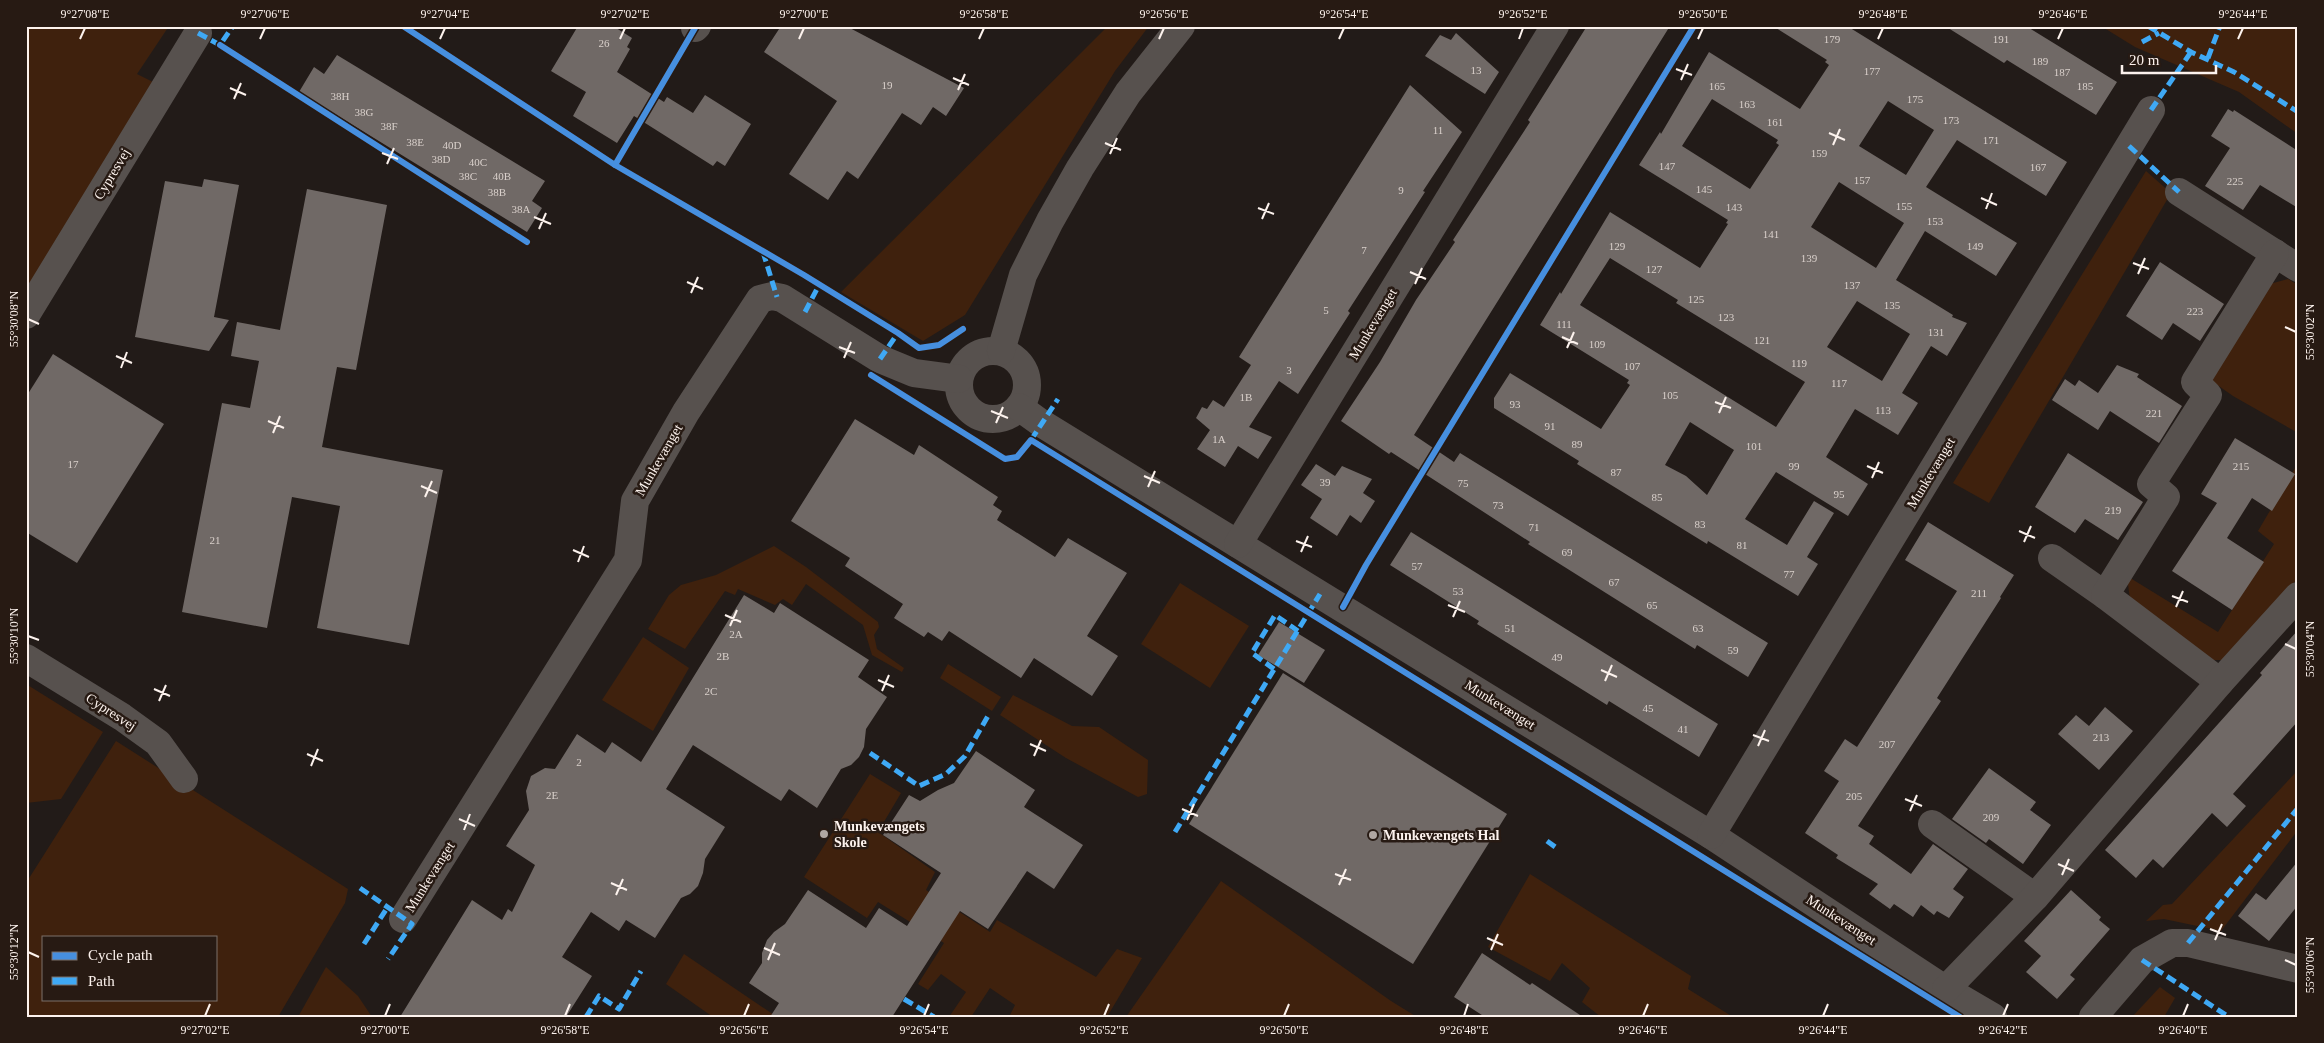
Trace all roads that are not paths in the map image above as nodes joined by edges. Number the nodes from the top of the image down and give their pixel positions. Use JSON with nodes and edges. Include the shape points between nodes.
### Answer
{"nodes":[{"id":1,"x":1181,"y":26,"type":"edge"},
{"id":2,"x":1555,"y":26,"type":"edge"},
{"id":3,"x":198,"y":33,"type":"dead end"},
{"id":4,"x":2151,"y":110,"type":"dead end"},
{"id":5,"x":2179,"y":192,"type":"dead end"},
{"id":6,"x":2275,"y":253,"type":"junction"},
{"id":7,"x":2298,"y":268,"type":"edge"},
{"id":8,"x":26,"y":315,"type":"edge"},
{"id":9,"x":1001,"y":351,"type":"junction"},
{"id":10,"x":959,"y":379,"type":"junction"},
{"id":11,"x":1019,"y":407,"type":"junction"},
{"id":12,"x":1238,"y":544,"type":"junction"},
{"id":13,"x":2052,"y":558,"type":"dead end"},
{"id":14,"x":2105,"y":595,"type":"junction"},
{"id":15,"x":2298,"y":596,"type":"edge"},
{"id":16,"x":26,"y":658,"type":"edge"},
{"id":17,"x":2220,"y":682,"type":"junction"},
{"id":18,"x":184,"y":779,"type":"dead end"},
{"id":19,"x":1932,"y":824,"type":"dead end"},
{"id":20,"x":1711,"y":835,"type":"junction"},
{"id":21,"x":2035,"y":897,"type":"junction"},
{"id":22,"x":403,"y":919,"type":"dead end"},
{"id":23,"x":2287,"y":966,"type":"edge"},
{"id":24,"x":1946,"y":989,"type":"junction"},
{"id":25,"x":1993,"y":1017,"type":"edge"},
{"id":26,"x":2093,"y":1017,"type":"edge"}],
"edges":[{"from":1,"to":9,"type":"street","via":[[1128,93],[1050,221],[1023,274]]},
{"from":2,"to":12,"type":"street","name":"Munkevænget"},
{"from":3,"to":8,"type":"street","name":"Cypresvej"},
{"from":4,"to":20,"type":"street","name":"Munkevænget"},
{"from":5,"to":6,"type":"street"},
{"from":6,"to":7,"type":"street"},
{"from":6,"to":14,"type":"street","via":[[2195,382],[2208,395],[2151,484],[2166,497]]},
{"from":9,"to":10,"type":"street","via":[[990,350],[969,359]]},
{"from":9,"to":11,"type":"street","via":[[1020,364],[1025,374],[1025,397]]},
{"from":10,"to":11,"type":"street","via":[[958,390],[962,400],[978,416],[1000,418]]},
{"from":10,"to":22,"type":"street","name":"Munkevænget","via":[[914,372],[880,359],[782,298],[760,299],[686,412],[635,501],[628,560]]},
{"from":11,"to":12,"type":"street","name":"Munkevænget"},
{"from":12,"to":20,"type":"street","name":"Munkevænget"},
{"from":13,"to":14,"type":"street"},
{"from":14,"to":17,"type":"street"},
{"from":15,"to":17,"type":"street"},
{"from":16,"to":18,"type":"street","name":"Cypresvej","via":[[122,717],[158,744]]},
{"from":17,"to":21,"type":"street"},
{"from":19,"to":21,"type":"street"},
{"from":20,"to":24,"type":"street","name":"Munkevænget"},
{"from":21,"to":24,"type":"street"},
{"from":23,"to":26,"type":"street","via":[[2188,943],[2172,943],[2142,960]]},
{"from":24,"to":25,"type":"street","name":"Munkevænget"}]}
